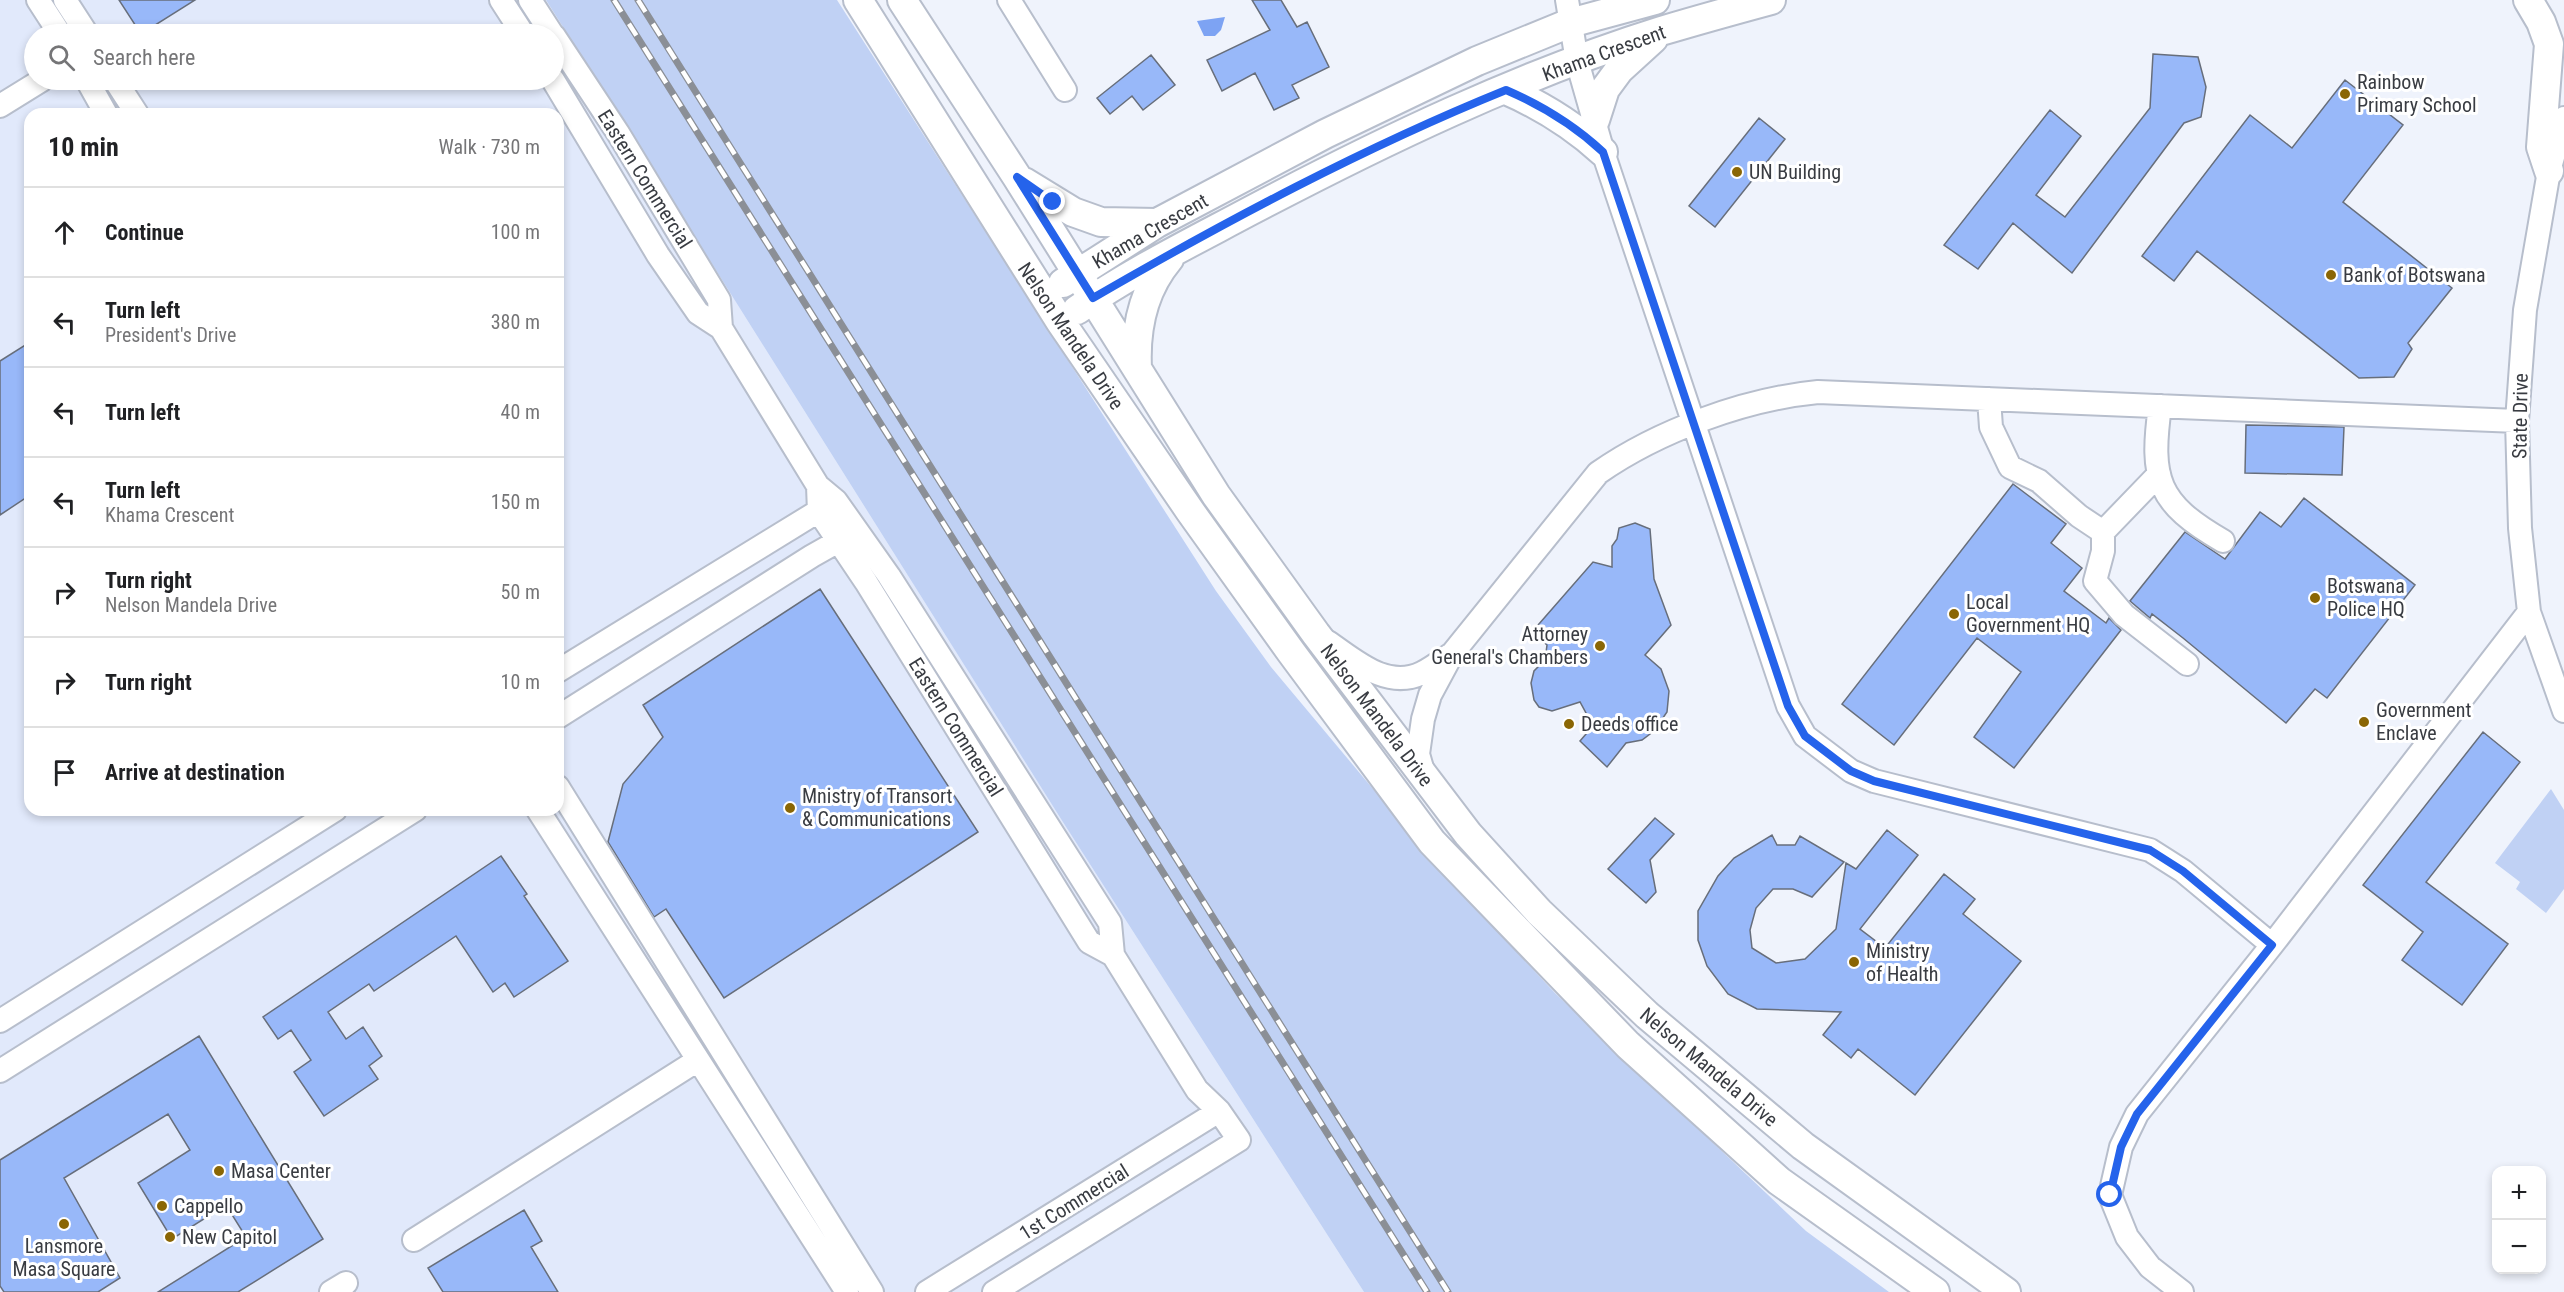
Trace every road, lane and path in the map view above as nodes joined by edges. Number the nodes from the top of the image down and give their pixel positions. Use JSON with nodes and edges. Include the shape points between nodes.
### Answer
{"nodes":[{"id":1,"x":38,"y":0,"type":"edge"},
{"id":2,"x":64,"y":0,"type":"edge"},
{"id":3,"x":501,"y":0,"type":"edge"},
{"id":4,"x":530,"y":0,"type":"edge"},
{"id":5,"x":858,"y":0,"type":"edge"},
{"id":6,"x":902,"y":0,"type":"edge"},
{"id":7,"x":1009,"y":0,"type":"edge"},
{"id":8,"x":1654,"y":0,"type":"edge"},
{"id":9,"x":1771,"y":0,"type":"edge"},
{"id":10,"x":2528,"y":0,"type":"edge"},
{"id":11,"x":1568,"y":11,"type":"edge"},
{"id":12,"x":54,"y":24,"type":"edge"},
{"id":13,"x":80,"y":24,"type":"edge"},
{"id":14,"x":517,"y":24,"type":"edge"},
{"id":15,"x":546,"y":24,"type":"edge"},
{"id":16,"x":1661,"y":31,"type":"junction"},
{"id":17,"x":564,"y":52,"type":"edge"},
{"id":18,"x":1577,"y":61,"type":"junction"},
{"id":19,"x":26,"y":90,"type":"edge"},
{"id":20,"x":93,"y":90,"type":"edge"},
{"id":21,"x":121,"y":90,"type":"edge"},
{"id":22,"x":559,"y":90,"type":"edge"},
{"id":23,"x":1065,"y":90,"type":"dead end"},
{"id":24,"x":1506,"y":90,"type":"junction"},
{"id":25,"x":0,"y":106,"type":"edge"},
{"id":26,"x":103,"y":108,"type":"edge"},
{"id":27,"x":133,"y":108,"type":"edge"},
{"id":28,"x":2564,"y":118,"type":"edge"},
{"id":29,"x":1595,"y":120,"type":"junction"},
{"id":30,"x":1603,"y":152,"type":"junction"},
{"id":31,"x":2549,"y":171,"type":"junction"},
{"id":32,"x":1017,"y":177,"type":"junction"},
{"id":33,"x":1157,"y":223,"type":"junction"},
{"id":34,"x":1177,"y":250,"type":"junction"},
{"id":35,"x":1077,"y":273,"type":"junction"},
{"id":36,"x":1044,"y":296,"type":"junction"},
{"id":37,"x":1093,"y":298,"type":"junction"},
{"id":38,"x":1060,"y":321,"type":"junction"},
{"id":39,"x":721,"y":328,"type":"junction"},
{"id":40,"x":1137,"y":368,"type":"junction"},
{"id":41,"x":1989,"y":399,"type":"junction"},
{"id":42,"x":2160,"y":406,"type":"junction"},
{"id":43,"x":2517,"y":421,"type":"junction"},
{"id":44,"x":1693,"y":423,"type":"junction"},
{"id":45,"x":2159,"y":474,"type":"junction"},
{"id":46,"x":827,"y":506,"type":"junction"},
{"id":47,"x":2103,"y":532,"type":"junction"},
{"id":48,"x":848,"y":536,"type":"junction"},
{"id":49,"x":2223,"y":541,"type":"dead end"},
{"id":50,"x":2529,"y":612,"type":"junction"},
{"id":51,"x":1316,"y":634,"type":"junction"},
{"id":52,"x":1452,"y":654,"type":"junction"},
{"id":53,"x":2187,"y":664,"type":"dead end"},
{"id":54,"x":564,"y":667,"type":"edge"},
{"id":55,"x":2564,"y":711,"type":"edge"},
{"id":56,"x":564,"y":713,"type":"edge"},
{"id":57,"x":1425,"y":778,"type":"junction"},
{"id":58,"x":564,"y":797,"type":"edge"},
{"id":59,"x":325,"y":816,"type":"edge"},
{"id":60,"x":405,"y":816,"type":"edge"},
{"id":61,"x":542,"y":816,"type":"edge"},
{"id":62,"x":2272,"y":945,"type":"junction"},
{"id":63,"x":0,"y":1021,"type":"edge"},
{"id":64,"x":698,"y":1060,"type":"junction"},
{"id":65,"x":0,"y":1071,"type":"edge"},
{"id":66,"x":1210,"y":1118,"type":"junction"},
{"id":67,"x":1230,"y":1146,"type":"joint"},
{"id":68,"x":414,"y":1240,"type":"dead end"},
{"id":69,"x":847,"y":1292,"type":"edge"},
{"id":70,"x":872,"y":1292,"type":"edge"},
{"id":71,"x":927,"y":1292,"type":"edge"},
{"id":72,"x":994,"y":1292,"type":"edge"},
{"id":73,"x":1935,"y":1292,"type":"edge"},
{"id":74,"x":2006,"y":1292,"type":"edge"},
{"id":75,"x":2182,"y":1292,"type":"edge"}],
"edges":[{"from":1,"to":12,"type":"street"},
{"from":2,"to":13,"type":"street"},
{"from":3,"to":14,"type":"street"},
{"from":4,"to":15,"type":"street","name":"Eastern Commercial"},
{"from":5,"to":36,"type":"main road","name":"Nelson Mandela Drive"},
{"from":6,"to":32,"type":"main road","name":"Nelson Mandela Drive"},
{"from":7,"to":23,"type":"street"},
{"from":8,"to":11,"type":"main road","name":"Khama Crescent"},
{"from":9,"to":16,"type":"main road","name":"Khama Crescent"},
{"from":10,"to":31,"type":"main road","via":[[2549,44],[2541,147]]},
{"from":11,"to":18,"type":"street"},
{"from":11,"to":33,"type":"main road","name":"Khama Crescent"},
{"from":16,"to":18,"type":"main road","name":"Khama Crescent"},
{"from":16,"to":29,"type":"main road","via":[[1619,70],[1605,89]]},
{"from":17,"to":39,"type":"street","name":"Eastern Commercial","via":[[719,300]]},
{"from":18,"to":24,"type":"main road","name":"Khama Crescent"},
{"from":18,"to":29,"type":"street"},
{"from":19,"to":25,"type":"street"},
{"from":20,"to":26,"type":"street"},
{"from":21,"to":27,"type":"street"},
{"from":22,"to":39,"type":"street","name":"Eastern Commercial","via":[[678,284],[698,313]]},
{"from":24,"to":30,"type":"main road","via":[[1557,115]]},
{"from":24,"to":34,"type":"main road","name":"Khama Crescent","via":[[1338,165]]},
{"from":28,"to":31,"type":"street","name":"State Drive"},
{"from":29,"to":30,"type":"street"},
{"from":30,"to":44,"type":"street"},
{"from":31,"to":43,"type":"street","name":"State Drive","via":[[2525,310]]},
{"from":32,"to":33,"type":"main road","via":[[1082,216],[1101,222]]},
{"from":32,"to":35,"type":"main road","name":"Nelson Mandela Drive"},
{"from":33,"to":35,"type":"main road","name":"Khama Crescent"},
{"from":34,"to":37,"type":"main road","name":"Khama Crescent"},
{"from":34,"to":40,"type":"main road","via":[[1159,271],[1141,309]]},
{"from":35,"to":36,"type":"main road","name":"Khama Crescent"},
{"from":35,"to":37,"type":"main road","name":"Nelson Mandela Drive"},
{"from":36,"to":38,"type":"main road","name":"Nelson Mandela Drive"},
{"from":37,"to":38,"type":"main road","name":"Khama Crescent"},
{"from":37,"to":40,"type":"main road","name":"Nelson Mandela Drive"},
{"from":38,"to":73,"type":"main road","name":"Nelson Mandela Drive","via":[[1204,530],[1432,842],[1628,1045],[1770,1173]]},
{"from":39,"to":46,"type":"street","name":"Eastern Commercial"},
{"from":40,"to":51,"type":"main road","name":"Nelson Mandela Drive","via":[[1216,495]]},
{"from":41,"to":42,"type":"street"},
{"from":41,"to":44,"type":"street","via":[[1818,392]]},
{"from":41,"to":47,"type":"street","via":[[1991,427],[2010,467],[2039,481]]},
{"from":42,"to":43,"type":"street"},
{"from":42,"to":45,"type":"street","via":[[2155,461]]},
{"from":43,"to":50,"type":"street","name":"State Drive","via":[[2520,528]]},
{"from":44,"to":52,"type":"street","via":[[1598,473]]},
{"from":44,"to":62,"type":"street","via":[[1788,706],[1805,736],[1851,771],[1874,781],[2150,850],[2183,871]]},
{"from":45,"to":47,"type":"street"},
{"from":45,"to":49,"type":"street","via":[[2165,494],[2196,525]]},
{"from":46,"to":48,"type":"street","name":"Eastern Commercial"},
{"from":46,"to":54,"type":"street"},
{"from":47,"to":53,"type":"street","via":[[2103,551],[2095,581],[2124,615]]},
{"from":48,"to":56,"type":"street"},
{"from":48,"to":66,"type":"street","name":"Eastern Commercial","via":[[889,576],[1110,923],[1113,955],[1197,1090]]},
{"from":50,"to":55,"type":"street","name":"State Drive"},
{"from":50,"to":62,"type":"street"},
{"from":51,"to":52,"type":"street","via":[[1373,672],[1395,679],[1420,674]]},
{"from":51,"to":57,"type":"main road","name":"Nelson Mandela Drive"},
{"from":52,"to":57,"type":"street","via":[[1430,695],[1423,719],[1419,754]]},
{"from":57,"to":74,"type":"main road","name":"Nelson Mandela Drive","via":[[1468,834],[1539,912],[1647,1015],[1811,1152]]},
{"from":58,"to":70,"type":"street"},
{"from":59,"to":63,"type":"street"},
{"from":60,"to":65,"type":"street"},
{"from":61,"to":64,"type":"street"},
{"from":62,"to":75,"type":"street","via":[[2137,1114],[2121,1147],[2110,1195],[2127,1238],[2150,1267]]},
{"from":64,"to":68,"type":"street"},
{"from":64,"to":69,"type":"street"},
{"from":66,"to":67,"type":"street","name":"Eastern Commercial"},
{"from":66,"to":71,"type":"street","name":"1st Commercial"},
{"from":67,"to":72,"type":"street","name":"1st Commercial"}]}
